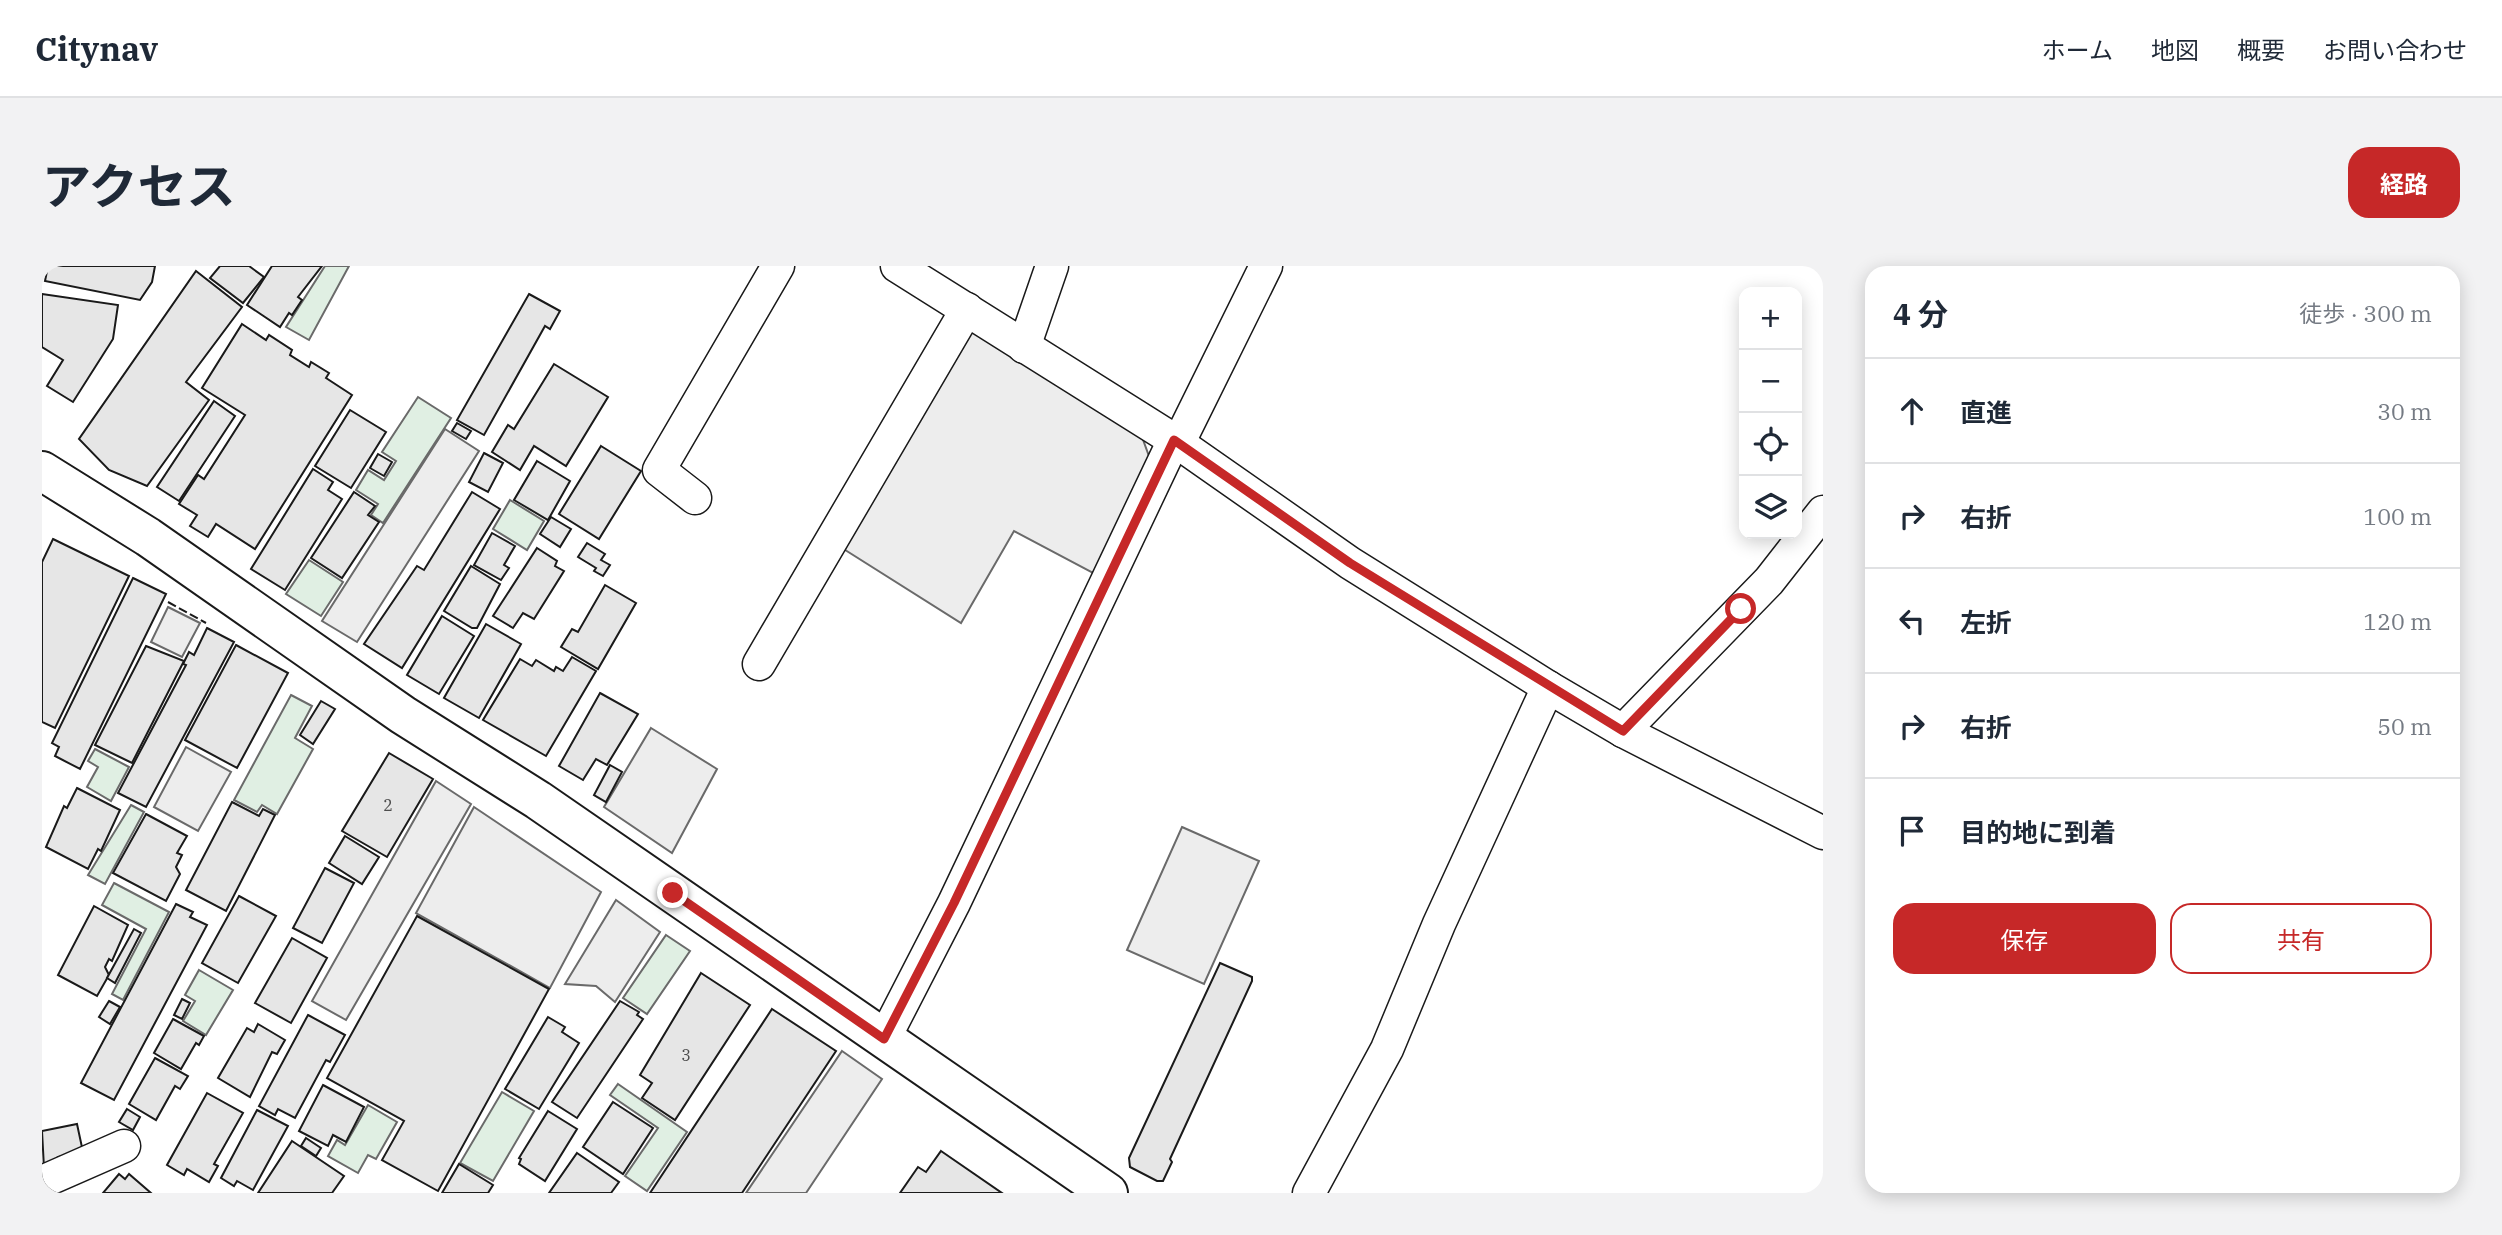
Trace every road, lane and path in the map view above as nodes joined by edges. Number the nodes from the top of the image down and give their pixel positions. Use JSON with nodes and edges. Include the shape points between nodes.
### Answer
{"nodes":[{"id":1,"x":778,"y":266,"type":"edge"},
{"id":2,"x":897,"y":266,"type":"edge"},
{"id":3,"x":1052,"y":266,"type":"edge"},
{"id":4,"x":1266,"y":266,"type":"edge"},
{"id":5,"x":967,"y":309,"type":"junction"},
{"id":6,"x":1024,"y":347,"type":"junction"},
{"id":7,"x":1176,"y":442,"type":"junction"},
{"id":8,"x":42,"y":471,"type":"edge"},
{"id":9,"x":695,"y":498,"type":"dead end"},
{"id":10,"x":1823,"y":512,"type":"edge"},
{"id":11,"x":760,"y":664,"type":"dead end"},
{"id":12,"x":1548,"y":687,"type":"junction"},
{"id":13,"x":1623,"y":731,"type":"junction"},
{"id":14,"x":1823,"y":833,"type":"edge"},
{"id":15,"x":884,"y":1039,"type":"junction"},
{"id":16,"x":124,"y":1146,"type":"dead end"},
{"id":17,"x":42,"y":1182,"type":"edge"},
{"id":18,"x":1108,"y":1193,"type":"edge"},
{"id":19,"x":1310,"y":1193,"type":"edge"}],
"edges":[{"from":1,"to":9,"type":"street","via":[[659,470]]},
{"from":2,"to":5,"type":"street"},
{"from":3,"to":6,"type":"street"},
{"from":4,"to":7,"type":"street"},
{"from":5,"to":6,"type":"street"},
{"from":5,"to":11,"type":"street"},
{"from":6,"to":7,"type":"street"},
{"from":7,"to":12,"type":"street","via":[[1350,563]]},
{"from":7,"to":15,"type":"street"},
{"from":8,"to":15,"type":"street","via":[[148,537],[403,715],[538,800]]},
{"from":10,"to":13,"type":"street","via":[[1769,581]]},
{"from":12,"to":13,"type":"street"},
{"from":12,"to":19,"type":"street","via":[[1387,1049]]},
{"from":13,"to":14,"type":"street"},
{"from":15,"to":18,"type":"street"},
{"from":16,"to":17,"type":"street"}]}
